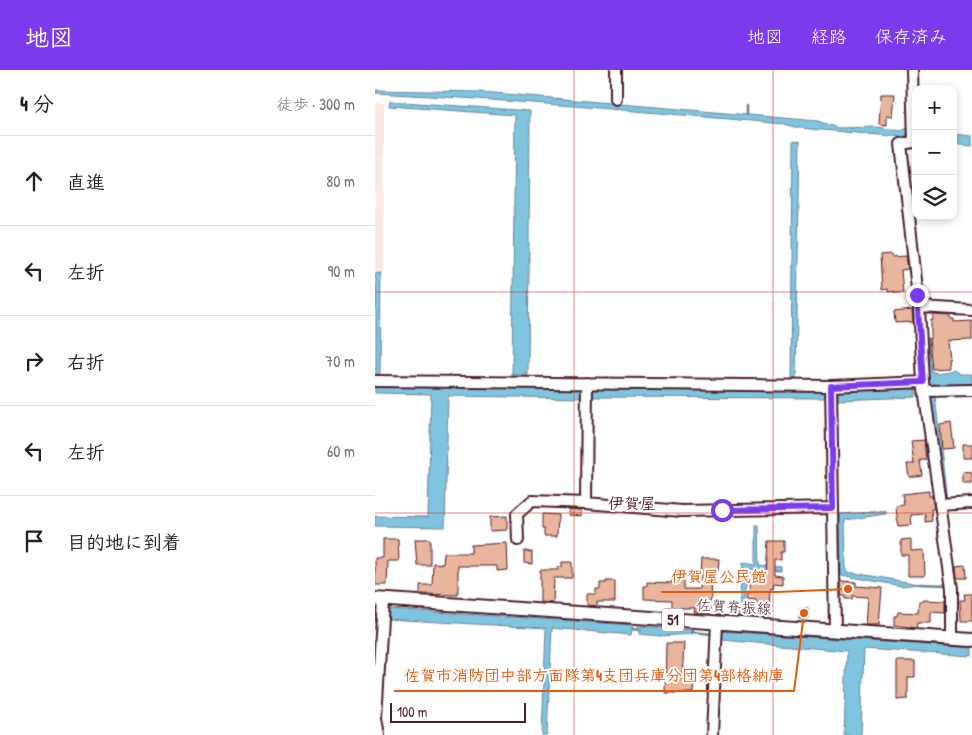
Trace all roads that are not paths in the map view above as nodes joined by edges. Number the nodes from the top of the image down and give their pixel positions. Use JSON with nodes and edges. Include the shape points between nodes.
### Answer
{"nodes":[{"id":1,"x":616,"y":70,"type":"edge"},
{"id":2,"x":911,"y":70,"type":"edge"},
{"id":3,"x":616,"y":99,"type":"dead end"},
{"id":4,"x":915,"y":130,"type":"edge"},
{"id":5,"x":912,"y":142,"type":"edge"},
{"id":6,"x":919,"y":306,"type":"junction"},
{"id":7,"x":972,"y":310,"type":"edge"},
{"id":8,"x":375,"y":381,"type":"edge"},
{"id":9,"x":587,"y":383,"type":"junction"},
{"id":10,"x":928,"y":388,"type":"junction"},
{"id":11,"x":972,"y":390,"type":"edge"},
{"id":12,"x":831,"y":392,"type":"junction"},
{"id":13,"x":587,"y":503,"type":"junction"},
{"id":14,"x":972,"y":503,"type":"edge"},
{"id":15,"x":944,"y":504,"type":"junction"},
{"id":16,"x":833,"y":508,"type":"junction"},
{"id":17,"x":518,"y":540,"type":"dead end"},
{"id":18,"x":379,"y":600,"type":"edge"},
{"id":19,"x":717,"y":625,"type":"junction"},
{"id":20,"x":835,"y":630,"type":"junction"},
{"id":21,"x":952,"y":638,"type":"junction"},
{"id":22,"x":972,"y":640,"type":"edge"},
{"id":23,"x":379,"y":735,"type":"edge"},
{"id":24,"x":712,"y":735,"type":"edge"}],
"edges":[{"from":1,"to":3,"type":"street"},
{"from":2,"to":4,"type":"street"},
{"from":5,"to":6,"type":"street","via":[[901,144]]},
{"from":6,"to":7,"type":"street"},
{"from":6,"to":10,"type":"street"},
{"from":8,"to":9,"type":"street"},
{"from":9,"to":12,"type":"street","via":[[795,385]]},
{"from":9,"to":13,"type":"street"},
{"from":10,"to":11,"type":"street"},
{"from":10,"to":12,"type":"street"},
{"from":10,"to":15,"type":"street","via":[[927,402]]},
{"from":12,"to":16,"type":"street"},
{"from":13,"to":16,"type":"street","via":[[682,511]]},
{"from":13,"to":17,"type":"street","via":[[532,501],[517,514]]},
{"from":14,"to":15,"type":"street"},
{"from":15,"to":21,"type":"street"},
{"from":16,"to":20,"type":"street"},
{"from":18,"to":19,"type":"main road","name":"佐賀脊振線","number":"51"},
{"from":18,"to":23,"type":"street","via":[[376,718]]},
{"from":19,"to":20,"type":"main road","name":"佐賀脊振線","number":"51"},
{"from":19,"to":24,"type":"street"},
{"from":20,"to":21,"type":"main road","name":"佐賀脊振線","number":"51"},
{"from":21,"to":22,"type":"main road","name":"佐賀脊振線","number":"51"}]}
